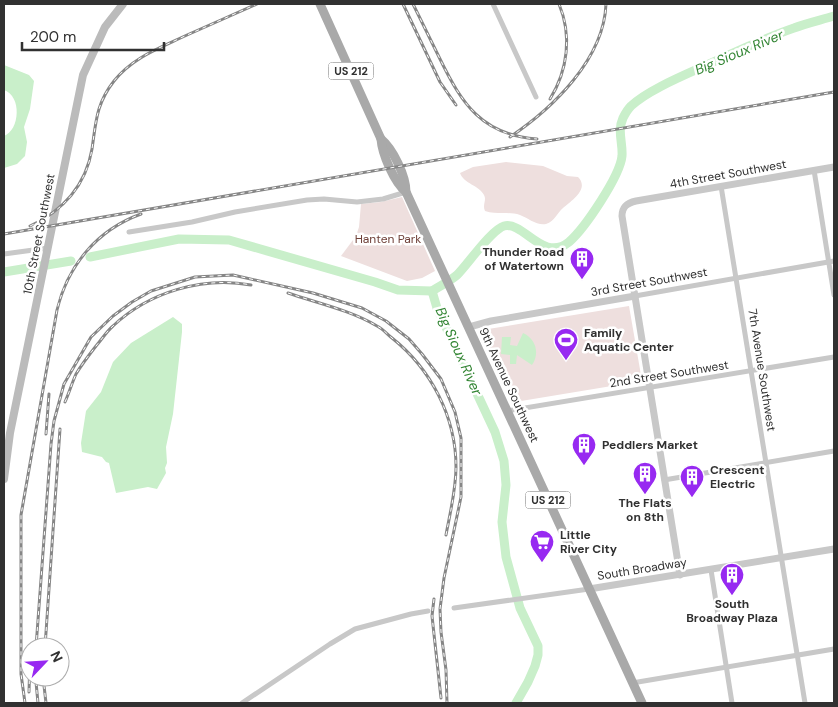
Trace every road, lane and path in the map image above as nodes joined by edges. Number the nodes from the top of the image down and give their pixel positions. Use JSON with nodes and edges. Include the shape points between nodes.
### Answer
{"nodes":[{"id":1,"x":123,"y":4,"type":"edge"},
{"id":2,"x":320,"y":4,"type":"edge"},
{"id":3,"x":493,"y":4,"type":"edge"},
{"id":4,"x":536,"y":96,"type":"dead end"},
{"id":5,"x":834,"y":167,"type":"edge"},
{"id":6,"x":814,"y":170,"type":"junction"},
{"id":7,"x":721,"y":186,"type":"junction"},
{"id":8,"x":406,"y":192,"type":"junction"},
{"id":9,"x":129,"y":232,"type":"dead end"},
{"id":10,"x":48,"y":248,"type":"junction"},
{"id":11,"x":4,"y":254,"type":"edge"},
{"id":12,"x":832,"y":262,"type":"edge"},
{"id":13,"x":737,"y":278,"type":"junction"},
{"id":14,"x":834,"y":295,"type":"edge"},
{"id":15,"x":635,"y":296,"type":"junction"},
{"id":16,"x":469,"y":327,"type":"junction"},
{"id":17,"x":834,"y":356,"type":"edge"},
{"id":18,"x":752,"y":371,"type":"junction"},
{"id":19,"x":650,"y":387,"type":"junction"},
{"id":20,"x":507,"y":412,"type":"junction"},
{"id":21,"x":834,"y":451,"type":"edge"},
{"id":22,"x":766,"y":463,"type":"junction"},
{"id":23,"x":4,"y":479,"type":"edge"},
{"id":24,"x":664,"y":480,"type":"junction"},
{"id":25,"x":834,"y":550,"type":"edge"},
{"id":26,"x":782,"y":558,"type":"junction"},
{"id":27,"x":712,"y":570,"type":"junction"},
{"id":28,"x":680,"y":575,"type":"junction"},
{"id":29,"x":589,"y":589,"type":"junction"},
{"id":30,"x":454,"y":608,"type":"dead end"},
{"id":31,"x":428,"y":611,"type":"dead end"},
{"id":32,"x":834,"y":649,"type":"edge"},
{"id":33,"x":797,"y":655,"type":"junction"},
{"id":34,"x":726,"y":667,"type":"junction"},
{"id":35,"x":632,"y":682,"type":"junction"},
{"id":36,"x":242,"y":703,"type":"edge"},
{"id":37,"x":642,"y":703,"type":"edge"},
{"id":38,"x":732,"y":703,"type":"edge"},
{"id":39,"x":805,"y":703,"type":"edge"}],
"edges":[{"from":1,"to":10,"type":"main road","name":"10th Street Southwest","via":[[105,27],[83,75]]},
{"from":2,"to":8,"type":"main road","name":"9th Avenue Southwest","number":"US 212","via":[[382,138],[384,155],[399,186]]},
{"from":3,"to":4,"type":"street"},
{"from":5,"to":6,"type":"street","name":"4th Street Southwest"},
{"from":6,"to":7,"type":"street","name":"4th Street Southwest"},
{"from":6,"to":12,"type":"street"},
{"from":7,"to":13,"type":"street","name":"7th Avenue Southwest"},
{"from":7,"to":15,"type":"street","name":"4th Street Southwest","via":[[626,205],[622,216]]},
{"from":8,"to":9,"type":"street","via":[[357,202],[307,200]]},
{"from":8,"to":16,"type":"main road","name":"9th Avenue Southwest","number":"US 212"},
{"from":10,"to":11,"type":"street"},
{"from":10,"to":23,"type":"main road","name":"10th Street Southwest","via":[[10,433]]},
{"from":12,"to":13,"type":"street","name":"3rd Street Southwest"},
{"from":12,"to":14,"type":"street"},
{"from":13,"to":15,"type":"street","name":"3rd Street Southwest"},
{"from":13,"to":18,"type":"street","name":"7th Avenue Southwest"},
{"from":15,"to":16,"type":"street","name":"3rd Street Southwest","via":[[491,320]]},
{"from":15,"to":19,"type":"street"},
{"from":16,"to":20,"type":"main road","name":"9th Avenue Southwest","number":"US 212"},
{"from":17,"to":18,"type":"street","name":"2nd Street Southwest"},
{"from":18,"to":19,"type":"street","name":"2nd Street Southwest"},
{"from":18,"to":22,"type":"street","name":"7th Avenue Southwest"},
{"from":19,"to":20,"type":"street","name":"2nd Street Southwest"},
{"from":19,"to":24,"type":"street"},
{"from":20,"to":29,"type":"main road","name":"9th Avenue Southwest","number":"US 212"},
{"from":21,"to":22,"type":"street"},
{"from":22,"to":24,"type":"street"},
{"from":22,"to":26,"type":"street","name":"7th Avenue Southwest"},
{"from":24,"to":28,"type":"street"},
{"from":25,"to":26,"type":"street","name":"South Broadway"},
{"from":26,"to":27,"type":"street","name":"South Broadway"},
{"from":26,"to":33,"type":"street","name":"7th Avenue Southwest"},
{"from":27,"to":28,"type":"street","name":"South Broadway"},
{"from":27,"to":34,"type":"street"},
{"from":28,"to":29,"type":"street","name":"South Broadway"},
{"from":29,"to":30,"type":"street","name":"South Broadway"},
{"from":29,"to":35,"type":"main road","number":"US 212"},
{"from":31,"to":36,"type":"street","via":[[355,630]]},
{"from":32,"to":33,"type":"street"},
{"from":33,"to":34,"type":"street"},
{"from":33,"to":39,"type":"street","name":"7th Avenue Southwest"},
{"from":34,"to":35,"type":"street"},
{"from":34,"to":38,"type":"street"},
{"from":35,"to":37,"type":"main road","number":"US 212"}]}
